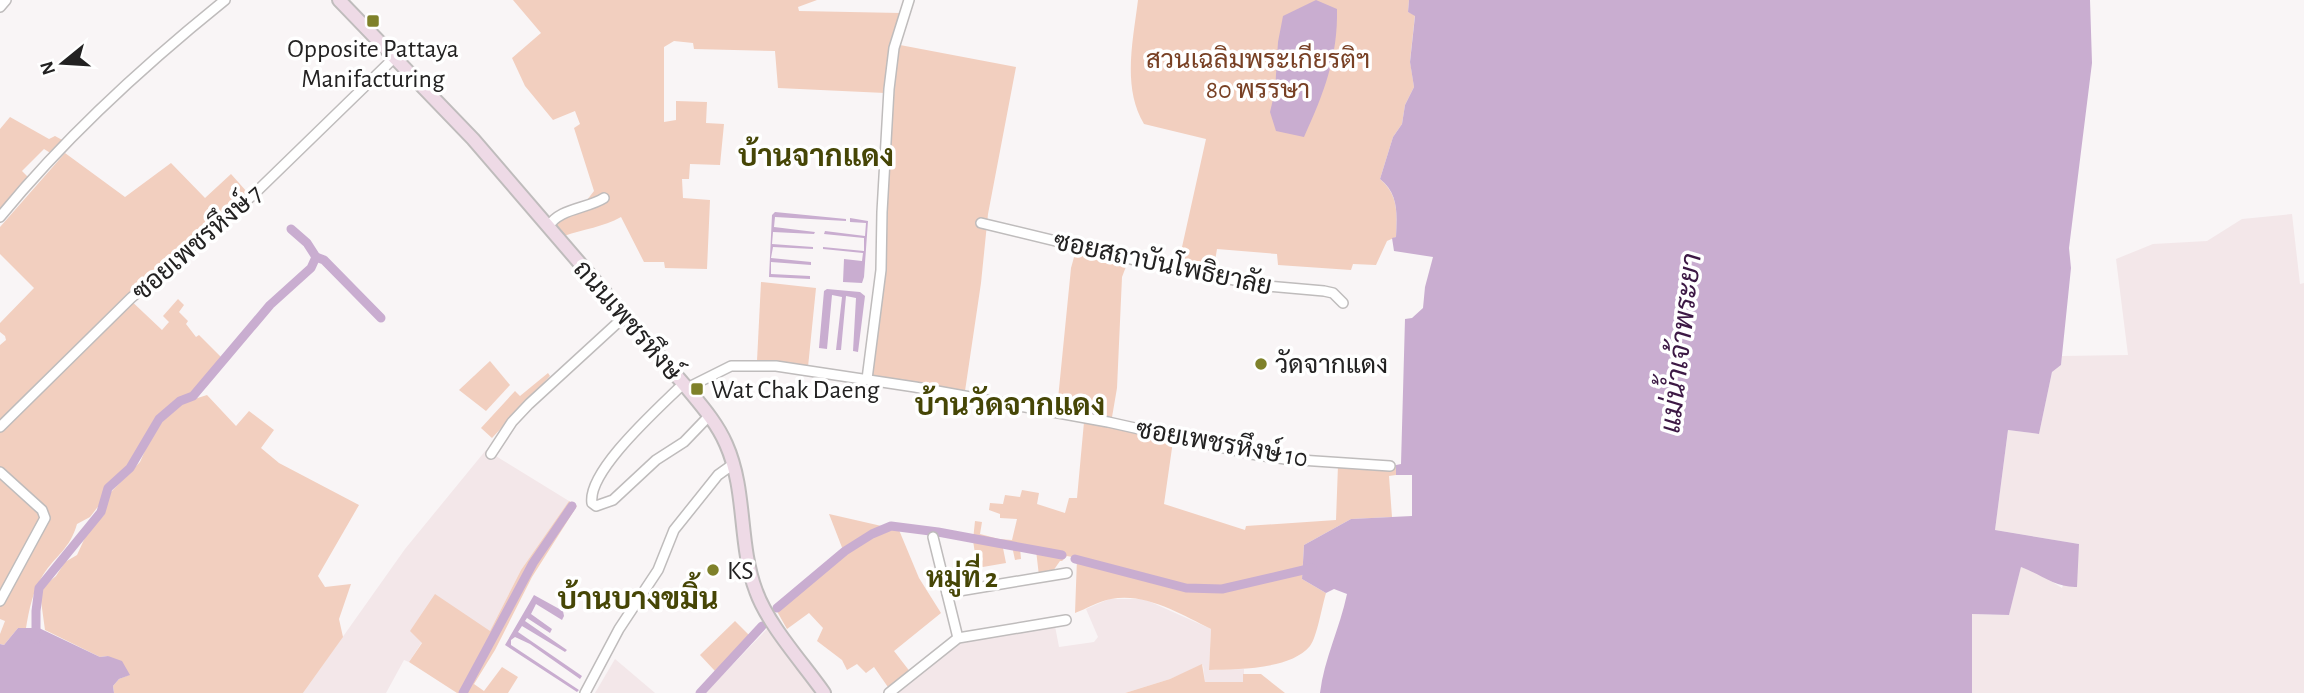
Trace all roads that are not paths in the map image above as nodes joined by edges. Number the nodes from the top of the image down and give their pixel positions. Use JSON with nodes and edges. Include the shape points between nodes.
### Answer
{"nodes":[{"id":1,"x":6,"y":0,"type":"edge"},
{"id":2,"x":225,"y":0,"type":"edge"},
{"id":3,"x":339,"y":0,"type":"edge"},
{"id":4,"x":909,"y":0,"type":"edge"},
{"id":5,"x":0,"y":7,"type":"edge"},
{"id":6,"x":395,"y":57,"type":"junction"},
{"id":7,"x":604,"y":198,"type":"dead end"},
{"id":8,"x":0,"y":217,"type":"edge"},
{"id":9,"x":981,"y":223,"type":"dead end"},
{"id":10,"x":548,"y":227,"type":"junction"},
{"id":11,"x":1343,"y":303,"type":"dead end"},
{"id":12,"x":625,"y":316,"type":"junction"},
{"id":13,"x":867,"y":379,"type":"junction"},
{"id":14,"x":685,"y":386,"type":"junction"},
{"id":15,"x":709,"y":416,"type":"junction"},
{"id":16,"x":0,"y":427,"type":"edge"},
{"id":17,"x":491,"y":454,"type":"dead end"},
{"id":18,"x":732,"y":465,"type":"junction"},
{"id":19,"x":1390,"y":466,"type":"dead end"},
{"id":20,"x":0,"y":472,"type":"edge"},
{"id":21,"x":933,"y":537,"type":"dead end"},
{"id":22,"x":1067,"y":573,"type":"dead end"},
{"id":23,"x":947,"y":593,"type":"junction"},
{"id":24,"x":0,"y":601,"type":"edge"},
{"id":25,"x":1066,"y":620,"type":"dead end"},
{"id":26,"x":958,"y":638,"type":"junction"},
{"id":27,"x":585,"y":693,"type":"edge"},
{"id":28,"x":824,"y":693,"type":"edge"},
{"id":29,"x":889,"y":693,"type":"edge"}],
"edges":[{"from":1,"to":5,"type":"street"},
{"from":2,"to":8,"type":"street","via":[[160,52],[80,127]]},
{"from":3,"to":6,"type":"main road","name":"ถนนเพชรหึงษ์"},
{"from":4,"to":13,"type":"street","via":[[894,48],[889,89],[881,270]]},
{"from":6,"to":10,"type":"main road","name":"ถนนเพชรหึงษ์"},
{"from":6,"to":16,"type":"street","name":"ซอยเพชรหึงษ์ 7","via":[[253,195],[131,298]]},
{"from":7,"to":10,"type":"street","via":[[559,215]]},
{"from":9,"to":11,"type":"street","name":"ซอยสถาบันโพธิยาลัย","via":[[1151,264],[1265,286],[1324,290]]},
{"from":10,"to":12,"type":"main road","name":"ถนนเพชรหึงษ์"},
{"from":12,"to":14,"type":"main road","name":"ถนนเพชรหึงษ์"},
{"from":12,"to":17,"type":"street","via":[[529,404]]},
{"from":13,"to":14,"type":"street","name":"ซอยเพชรหึงษ์ 10","via":[[750,364],[730,366]]},
{"from":13,"to":19,"type":"street","name":"ซอยเพชรหึงษ์ 10","via":[[1108,422],[1251,454]]},
{"from":14,"to":15,"type":"main road","name":"ถนนเพชรหึงษ์"},
{"from":14,"to":15,"type":"street","name":"ซอยเพชรหึงษ์ 10","via":[[635,432],[598,476],[592,503],[596,506],[613,500],[656,460],[684,443]]},
{"from":15,"to":18,"type":"main road","name":"ถนนเพชรหึงษ์","via":[[728,447]]},
{"from":18,"to":27,"type":"street","via":[[718,475],[674,530],[658,570]]},
{"from":18,"to":28,"type":"main road","name":"ถนนเพชรหึงษ์","via":[[747,562],[757,595]]},
{"from":20,"to":24,"type":"street","via":[[45,518]]},
{"from":21,"to":23,"type":"street"},
{"from":22,"to":23,"type":"street"},
{"from":23,"to":26,"type":"street"},
{"from":25,"to":26,"type":"street"},
{"from":26,"to":29,"type":"street"}]}
